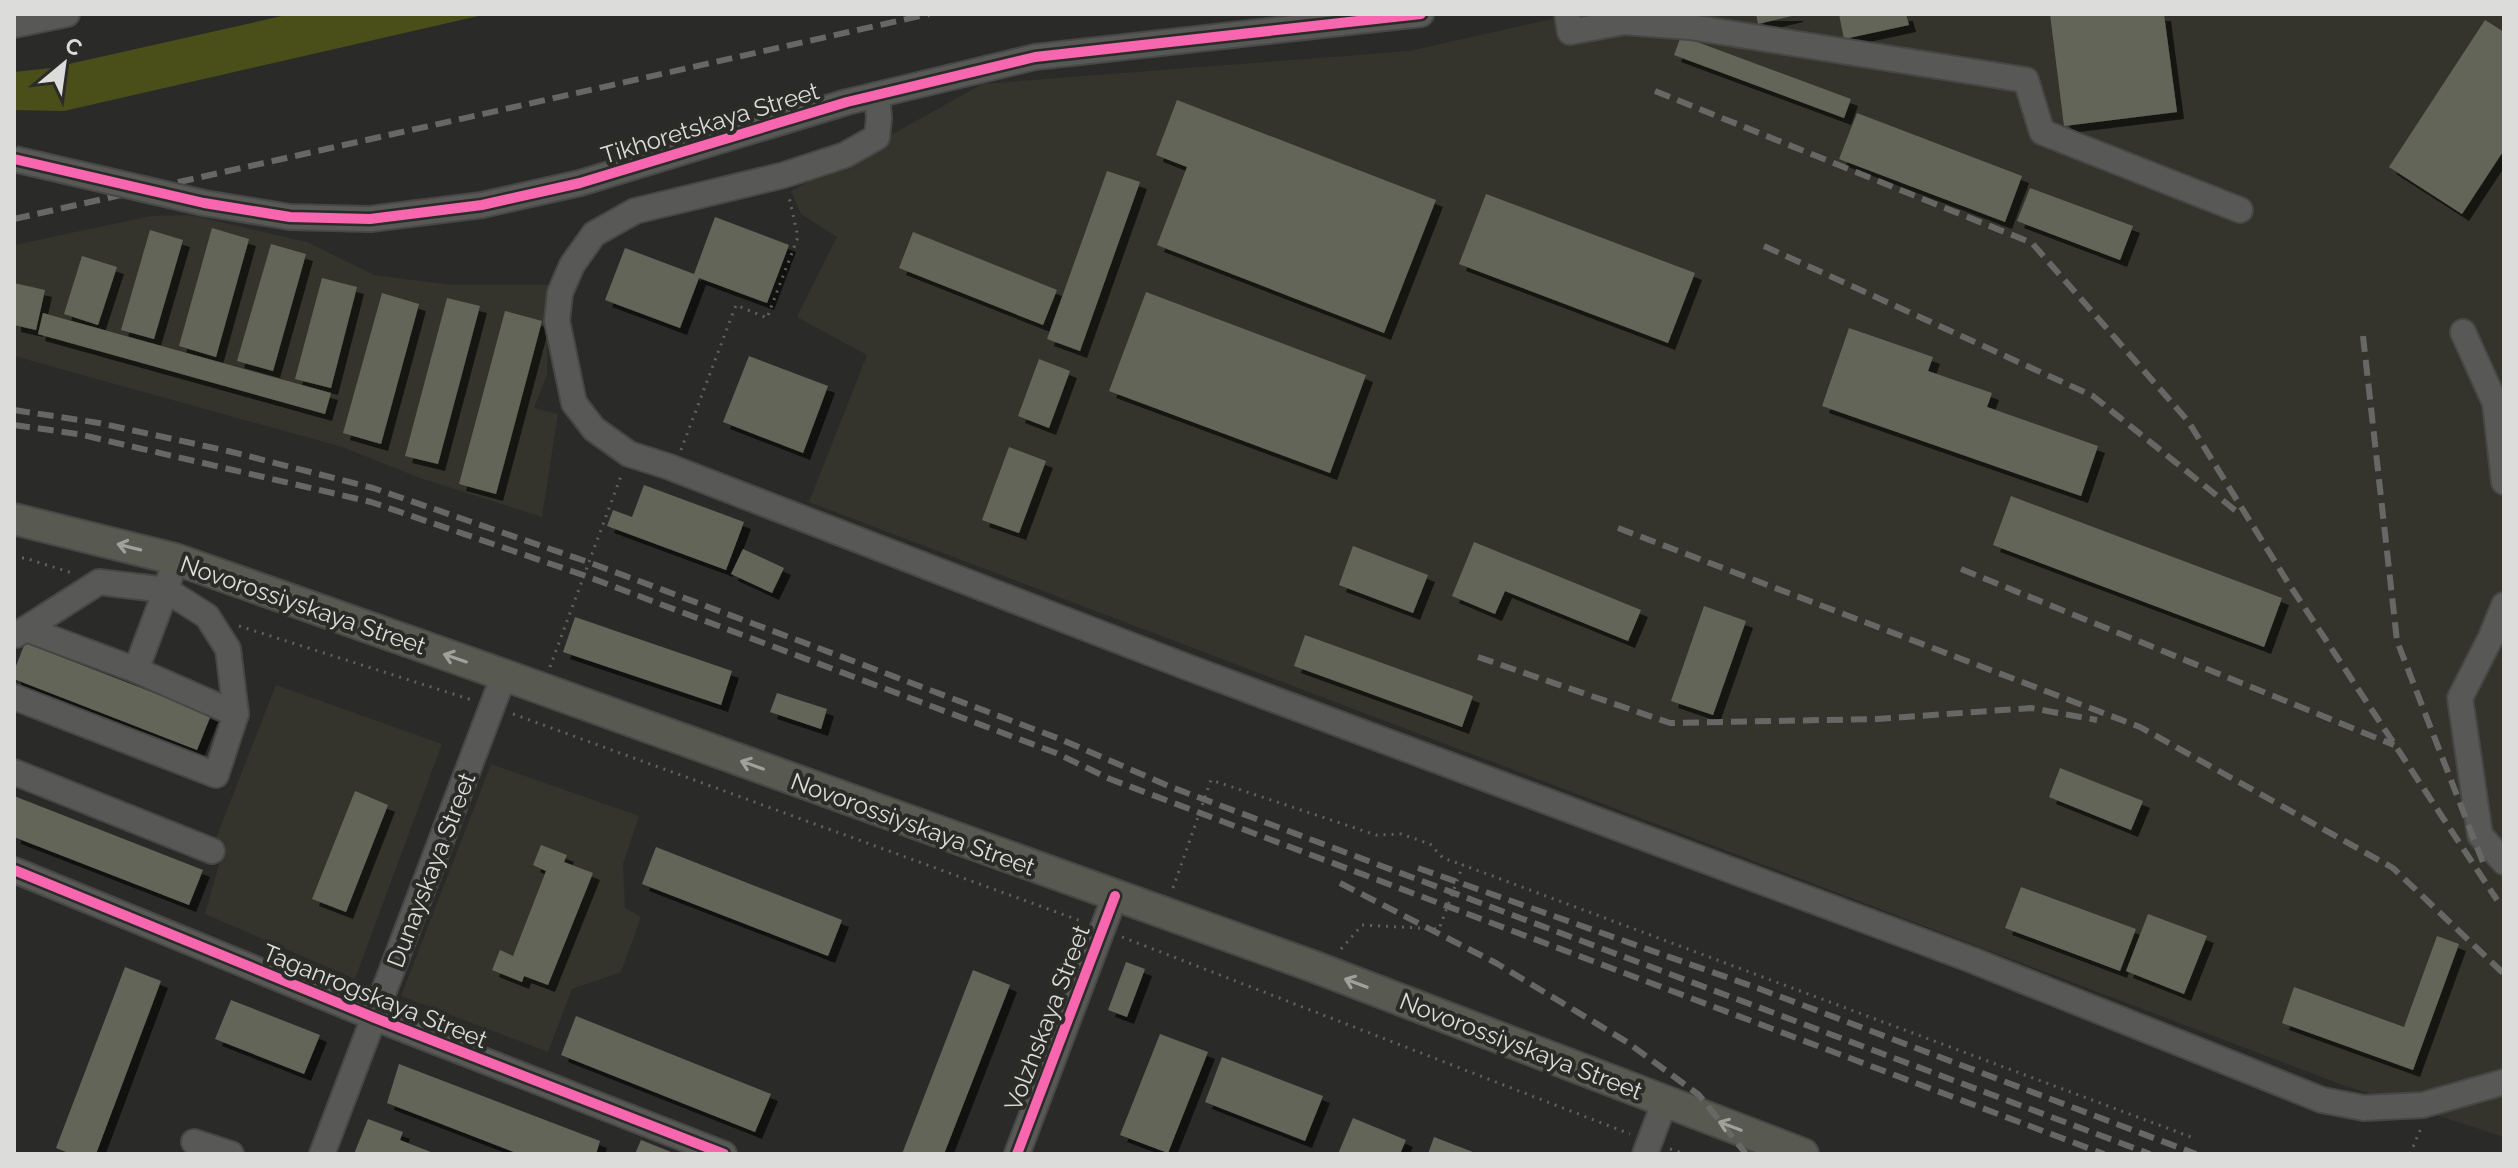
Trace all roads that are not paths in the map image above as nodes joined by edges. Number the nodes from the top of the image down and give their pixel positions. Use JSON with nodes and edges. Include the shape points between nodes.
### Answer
{"nodes":[{"id":1,"x":67,"y":14,"type":"edge"},
{"id":2,"x":1421,"y":14,"type":"edge"},
{"id":3,"x":1567,"y":14,"type":"edge"},
{"id":4,"x":14,"y":25,"type":"edge"},
{"id":5,"x":877,"y":95,"type":"junction"},
{"id":6,"x":14,"y":159,"type":"edge"},
{"id":7,"x":2240,"y":210,"type":"dead end"},
{"id":8,"x":2463,"y":332,"type":"dead end"},
{"id":9,"x":2504,"y":482,"type":"edge"},
{"id":10,"x":14,"y":519,"type":"edge"},
{"id":11,"x":175,"y":559,"type":"junction"},
{"id":12,"x":166,"y":590,"type":"junction"},
{"id":13,"x":2504,"y":605,"type":"edge"},
{"id":14,"x":20,"y":633,"type":"edge"},
{"id":15,"x":136,"y":670,"type":"junction"},
{"id":16,"x":504,"y":675,"type":"junction"},
{"id":17,"x":14,"y":697,"type":"edge"},
{"id":18,"x":236,"y":714,"type":"junction"},
{"id":19,"x":14,"y":772,"type":"edge"},
{"id":20,"x":212,"y":851,"type":"dead end"},
{"id":21,"x":2504,"y":862,"type":"edge"},
{"id":22,"x":14,"y":870,"type":"edge"},
{"id":23,"x":1115,"y":896,"type":"junction"},
{"id":24,"x":375,"y":1018,"type":"junction"},
{"id":25,"x":2504,"y":1082,"type":"edge"},
{"id":26,"x":1665,"y":1101,"type":"junction"},
{"id":27,"x":194,"y":1142,"type":"dead end"},
{"id":28,"x":1648,"y":1148,"type":"edge"},
{"id":29,"x":231,"y":1154,"type":"edge"},
{"id":30,"x":322,"y":1154,"type":"edge"},
{"id":31,"x":724,"y":1154,"type":"edge"},
{"id":32,"x":1017,"y":1154,"type":"edge"},
{"id":33,"x":1803,"y":1154,"type":"edge"}],
"edges":[{"from":1,"to":4,"type":"street"},
{"from":2,"to":5,"type":"street","name":"Tikhoretskaya Street","via":[[1035,57]]},
{"from":3,"to":7,"type":"street","via":[[1570,32],[1624,22],[1690,27],[2026,80],[2042,132]]},
{"from":5,"to":6,"type":"street","name":"Tikhoretskaya Street","bridge":true,"via":[[580,183],[482,205],[370,219],[290,217],[204,203]]},
{"from":5,"to":25,"type":"street","via":[[877,137],[845,155],[635,211],[594,234],[560,293],[557,321],[574,403],[594,429],[629,454],[1972,960],[2322,1100],[2364,1108],[2423,1105]]},
{"from":8,"to":9,"type":"street","via":[[2495,403]]},
{"from":11,"to":10,"type":"main road","name":"Novorossiyskaya Street","one_way":true},
{"from":11,"to":12,"type":"street"},
{"from":16,"to":11,"type":"main road","name":"Novorossiyskaya Street","one_way":true},
{"from":12,"to":14,"type":"street","via":[[99,582]]},
{"from":12,"to":15,"type":"street"},
{"from":12,"to":18,"type":"street","via":[[207,616],[228,649]]},
{"from":13,"to":21,"type":"street","via":[[2460,698],[2480,835]]},
{"from":14,"to":15,"type":"street"},
{"from":15,"to":18,"type":"street"},
{"from":23,"to":16,"type":"main road","name":"Novorossiyskaya Street","one_way":true},
{"from":16,"to":24,"type":"street","name":"Dunayskaya Street"},
{"from":17,"to":18,"type":"street","via":[[216,775]]},
{"from":19,"to":20,"type":"street"},
{"from":22,"to":24,"type":"street","name":"Taganrogskaya Street"},
{"from":26,"to":23,"type":"main road","name":"Novorossiyskaya Street","one_way":true},
{"from":23,"to":32,"type":"street","name":"Volzhskaya Street"},
{"from":24,"to":30,"type":"street","name":"Dunayskaya Street"},
{"from":24,"to":31,"type":"street","name":"Taganrogskaya Street"},
{"from":26,"to":28,"type":"street"},
{"from":33,"to":26,"type":"main road","name":"Novorossiyskaya Street","one_way":true},
{"from":27,"to":29,"type":"street"}]}
